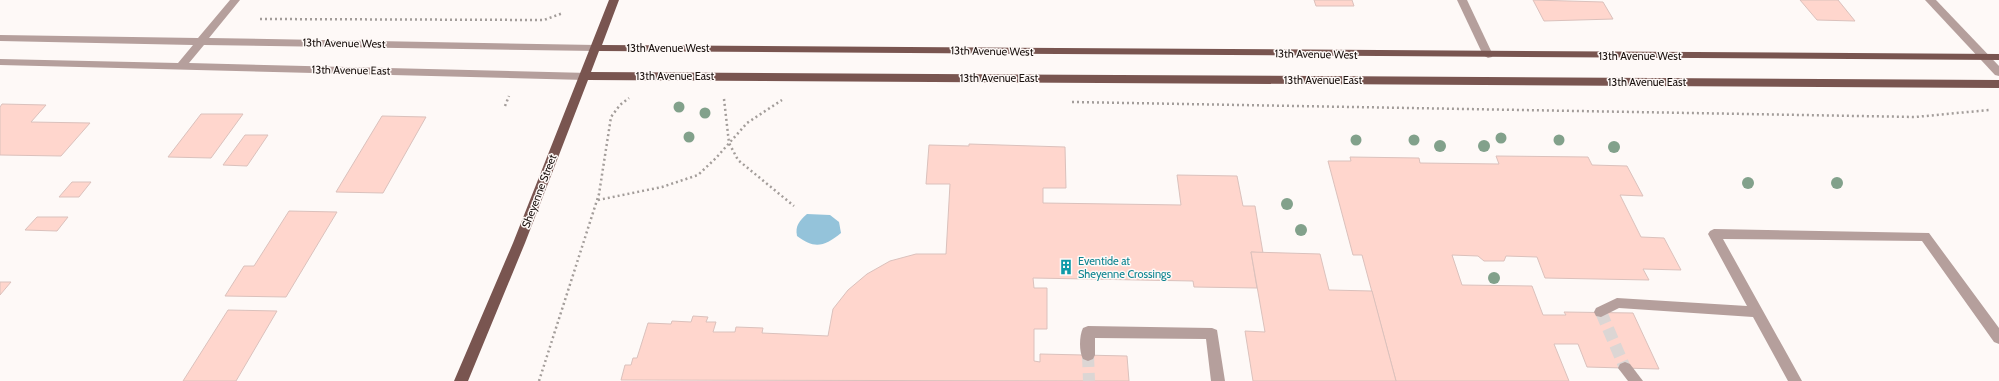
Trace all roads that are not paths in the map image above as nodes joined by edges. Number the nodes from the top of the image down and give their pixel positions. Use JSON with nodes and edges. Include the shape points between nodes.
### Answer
{"nodes":[{"id":1,"x":235,"y":0,"type":"edge"},
{"id":2,"x":614,"y":0,"type":"edge"},
{"id":3,"x":1462,"y":0,"type":"edge"},
{"id":4,"x":1930,"y":0,"type":"edge"},
{"id":5,"x":0,"y":38,"type":"edge"},
{"id":6,"x":202,"y":41,"type":"junction"},
{"id":7,"x":596,"y":48,"type":"junction"},
{"id":8,"x":1488,"y":56,"type":"junction"},
{"id":9,"x":1984,"y":57,"type":"junction"},
{"id":10,"x":1999,"y":57,"type":"edge"},
{"id":11,"x":0,"y":62,"type":"edge"},
{"id":12,"x":181,"y":66,"type":"junction"},
{"id":13,"x":1999,"y":72,"type":"edge"},
{"id":14,"x":584,"y":76,"type":"junction"},
{"id":15,"x":1999,"y":84,"type":"edge"},
{"id":16,"x":1601,"y":312,"type":"dead end"},
{"id":17,"x":1757,"y":312,"type":"junction"},
{"id":18,"x":1999,"y":338,"type":"edge"},
{"id":19,"x":1088,"y":355,"type":"tunnel mouth"},
{"id":20,"x":1625,"y":368,"type":"tunnel mouth"},
{"id":21,"x":461,"y":381,"type":"edge"},
{"id":22,"x":1218,"y":381,"type":"edge"},
{"id":23,"x":1636,"y":381,"type":"edge"},
{"id":24,"x":1795,"y":381,"type":"edge"}],
"edges":[{"from":1,"to":6,"type":"street"},
{"from":2,"to":7,"type":"main road","name":"Sheyenne Street"},
{"from":3,"to":8,"type":"street"},
{"from":4,"to":9,"type":"street"},
{"from":5,"to":6,"type":"street","name":"13th Avenue West"},
{"from":6,"to":7,"type":"street","name":"13th Avenue West"},
{"from":6,"to":12,"type":"street"},
{"from":7,"to":8,"type":"main road","name":"13th Avenue West"},
{"from":7,"to":14,"type":"main road","name":"Sheyenne Street"},
{"from":8,"to":9,"type":"main road","name":"13th Avenue West"},
{"from":9,"to":10,"type":"main road"},
{"from":9,"to":13,"type":"street"},
{"from":11,"to":12,"type":"street","name":"13th Avenue East"},
{"from":12,"to":14,"type":"street","name":"13th Avenue East"},
{"from":14,"to":15,"type":"main road","name":"13th Avenue East"},
{"from":14,"to":21,"type":"main road","name":"Sheyenne Street","via":[[519,243]]},
{"from":16,"to":17,"type":"street","via":[[1617,303]]},
{"from":17,"to":18,"type":"street","via":[[1714,234],[1925,236]]},
{"from":17,"to":24,"type":"street"},
{"from":19,"to":22,"type":"street","via":[[1088,332],[1212,334]]},
{"from":20,"to":23,"type":"street"}]}
